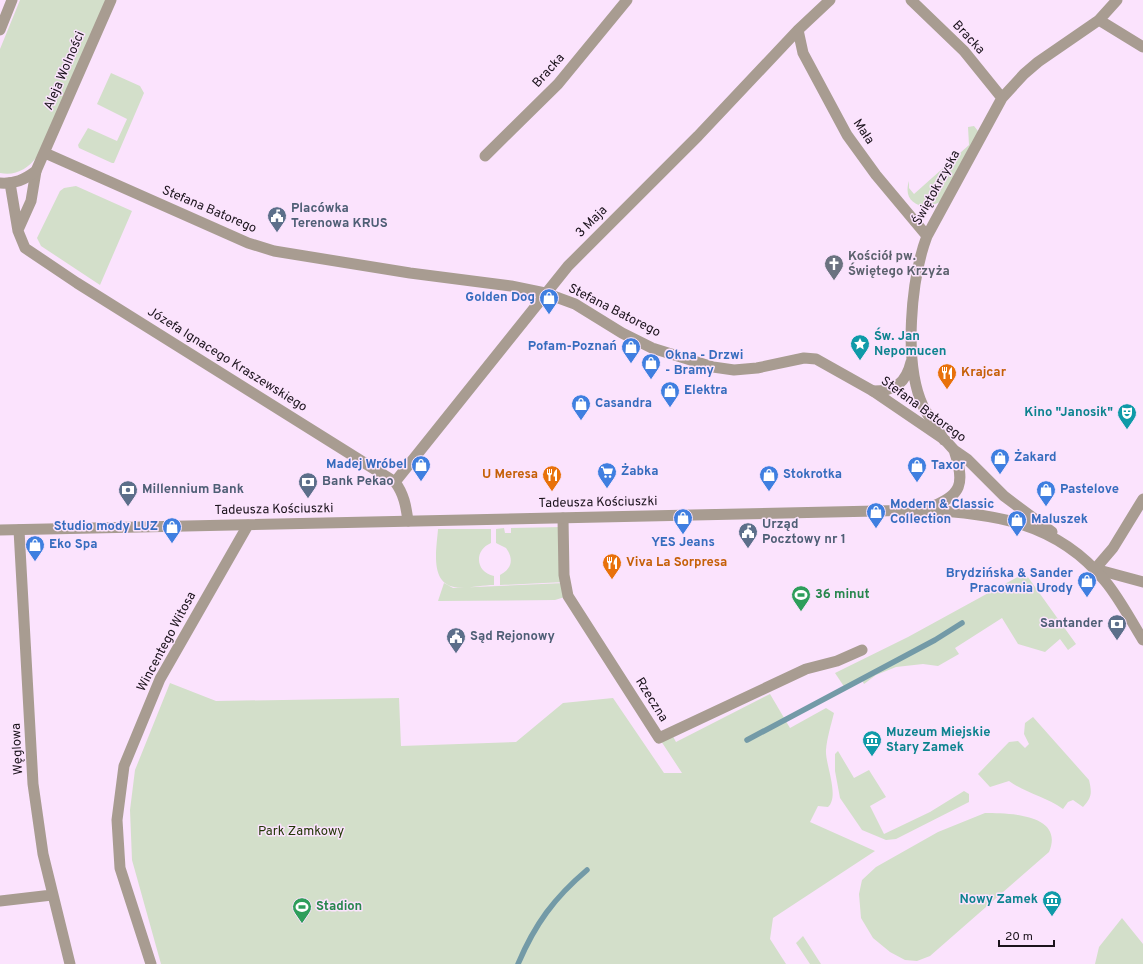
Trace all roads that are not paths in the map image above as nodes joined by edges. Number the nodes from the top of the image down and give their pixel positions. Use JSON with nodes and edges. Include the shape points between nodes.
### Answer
{"nodes":[{"id":1,"x":12,"y":0,"type":"edge"},
{"id":2,"x":111,"y":0,"type":"edge"},
{"id":3,"x":626,"y":0,"type":"edge"},
{"id":4,"x":830,"y":0,"type":"edge"},
{"id":5,"x":911,"y":0,"type":"edge"},
{"id":6,"x":1117,"y":0,"type":"edge"},
{"id":7,"x":1099,"y":20,"type":"junction"},
{"id":8,"x":0,"y":30,"type":"edge"},
{"id":9,"x":798,"y":30,"type":"junction"},
{"id":10,"x":1143,"y":47,"type":"edge"},
{"id":11,"x":1002,"y":98,"type":"junction"},
{"id":12,"x":45,"y":153,"type":"junction"},
{"id":13,"x":486,"y":156,"type":"dead end"},
{"id":14,"x":36,"y":171,"type":"junction"},
{"id":15,"x":5,"y":183,"type":"edge"},
{"id":16,"x":18,"y":231,"type":"junction"},
{"id":17,"x":927,"y":236,"type":"junction"},
{"id":18,"x":545,"y":293,"type":"junction"},
{"id":19,"x":912,"y":360,"type":"junction"},
{"id":20,"x":873,"y":391,"type":"junction"},
{"id":21,"x":945,"y":440,"type":"junction"},
{"id":22,"x":954,"y":450,"type":"junction"},
{"id":23,"x":395,"y":482,"type":"junction"},
{"id":24,"x":1143,"y":499,"type":"edge"},
{"id":25,"x":922,"y":510,"type":"junction"},
{"id":26,"x":563,"y":518,"type":"junction"},
{"id":27,"x":408,"y":521,"type":"junction"},
{"id":28,"x":248,"y":525,"type":"junction"},
{"id":29,"x":0,"y":530,"type":"edge"},
{"id":30,"x":18,"y":530,"type":"junction"},
{"id":31,"x":1058,"y":538,"type":"junction"},
{"id":32,"x":1095,"y":569,"type":"junction"},
{"id":33,"x":1143,"y":582,"type":"edge"},
{"id":34,"x":1143,"y":640,"type":"edge"},
{"id":35,"x":862,"y":650,"type":"dead end"},
{"id":36,"x":52,"y":895,"type":"junction"},
{"id":37,"x":0,"y":901,"type":"edge"},
{"id":38,"x":70,"y":964,"type":"edge"},
{"id":39,"x":151,"y":964,"type":"edge"}],
"edges":[{"from":1,"to":8,"type":"street"},
{"from":2,"to":12,"type":"street","name":"Aleja Wolności"},
{"from":3,"to":13,"type":"street","name":"Bracka","via":[[558,84]]},
{"from":4,"to":9,"type":"street","name":"3 Maja"},
{"from":5,"to":11,"type":"street","name":"Bracka","via":[[964,51]]},
{"from":6,"to":7,"type":"street","name":"Świętokrzyska"},
{"from":7,"to":10,"type":"street"},
{"from":7,"to":11,"type":"street","name":"Świętokrzyska","via":[[1038,62]]},
{"from":9,"to":17,"type":"street","name":"Mała","via":[[803,53],[847,136]]},
{"from":9,"to":18,"type":"street","name":"3 Maja","via":[[698,136],[568,266]]},
{"from":11,"to":17,"type":"street","name":"Świętokrzyska"},
{"from":12,"to":14,"type":"street","name":"Aleja Wolności"},
{"from":12,"to":18,"type":"street","name":"Stefana Batorego","via":[[227,234],[274,251]]},
{"from":14,"to":15,"type":"street","via":[[24,180]]},
{"from":14,"to":16,"type":"street","via":[[31,201]]},
{"from":15,"to":16,"type":"street"},
{"from":16,"to":23,"type":"street","name":"Józefa Ignacego Kraszewskiego","via":[[25,248],[77,283]]},
{"from":17,"to":19,"type":"street","name":"Świętokrzyska","via":[[916,276]]},
{"from":18,"to":20,"type":"street","name":"Stefana Batorego","via":[[574,304],[622,334],[687,360],[734,370],[812,358]]},
{"from":18,"to":23,"type":"street","name":"3 Maja"},
{"from":19,"to":20,"type":"street","via":[[904,379],[895,387],[887,391]]},
{"from":19,"to":21,"type":"street","name":"Świętokrzyska","via":[[923,406]]},
{"from":20,"to":21,"type":"street","name":"Stefana Batorego"},
{"from":21,"to":22,"type":"street","name":"Stefana Batorego"},
{"from":22,"to":25,"type":"street","via":[[961,477],[957,489],[953,496],[943,503]]},
{"from":22,"to":31,"type":"street","name":"Stefana Batorego","via":[[967,459],[1004,496]]},
{"from":23,"to":27,"type":"street","name":"Józefa Ignacego Kraszewskiego","via":[[405,500]]},
{"from":24,"to":32,"type":"street","via":[[1106,558]]},
{"from":25,"to":26,"type":"street","name":"Tadeusza Kościuszki"},
{"from":25,"to":31,"type":"street","name":"Tadeusza Kościuszki","via":[[991,516]]},
{"from":26,"to":27,"type":"street","name":"Tadeusza Kościuszki"},
{"from":26,"to":35,"type":"street","name":"Rzeczna","via":[[564,575],[568,596],[659,738],[806,669],[837,662]]},
{"from":27,"to":28,"type":"street","name":"Tadeusza Kościuszki"},
{"from":28,"to":30,"type":"street","name":"Tadeusza Kościuszki"},
{"from":28,"to":39,"type":"street","name":"Wincentego Witosa","via":[[160,679],[124,766],[117,820],[120,868]]},
{"from":29,"to":30,"type":"street","name":"Tadeusza Kościuszki"},
{"from":30,"to":36,"type":"street","name":"Węglowa","via":[[34,784],[43,854]]},
{"from":31,"to":32,"type":"street","name":"Tadeusza Kościuszki"},
{"from":32,"to":33,"type":"street"},
{"from":32,"to":34,"type":"street","name":"Tadeusza Kościuszki"},
{"from":36,"to":37,"type":"street"},
{"from":36,"to":38,"type":"street","name":"Węglowa"}]}
